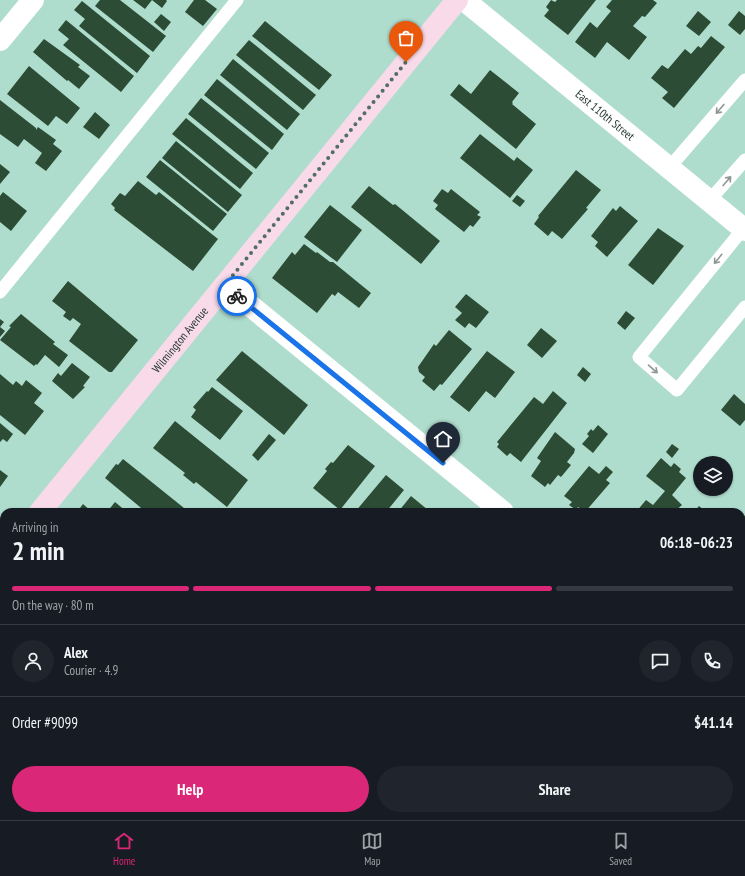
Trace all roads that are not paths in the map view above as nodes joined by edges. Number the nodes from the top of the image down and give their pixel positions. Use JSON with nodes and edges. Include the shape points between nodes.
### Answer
{"nodes":[{"id":1,"x":33,"y":0,"type":"edge"},
{"id":2,"x":237,"y":0,"type":"edge"},
{"id":3,"x":457,"y":0,"type":"edge"},
{"id":4,"x":464,"y":0,"type":"edge"},
{"id":5,"x":0,"y":40,"type":"edge"},
{"id":6,"x":745,"y":80,"type":"edge"},
{"id":7,"x":745,"y":160,"type":"edge"},
{"id":8,"x":669,"y":168,"type":"junction"},
{"id":9,"x":709,"y":201,"type":"junction"},
{"id":10,"x":744,"y":230,"type":"edge"},
{"id":11,"x":225,"y":285,"type":"junction"},
{"id":12,"x":0,"y":292,"type":"edge"},
{"id":13,"x":745,"y":307,"type":"edge"},
{"id":14,"x":43,"y":508,"type":"edge"},
{"id":15,"x":498,"y":508,"type":"edge"}],
"edges":[{"from":1,"to":5,"type":"street"},
{"from":2,"to":12,"type":"lane"},
{"from":3,"to":11,"type":"main road","name":"Wilmington Avenue"},
{"from":4,"to":8,"type":"street","name":"East 110th Street"},
{"from":6,"to":8,"type":"lane","one_way":true},
{"from":9,"to":7,"type":"lane","one_way":true},
{"from":8,"to":9,"type":"street","name":"East 110th Street"},
{"from":9,"to":10,"type":"street","name":"East 110th Street"},
{"from":10,"to":13,"type":"lane","one_way":true,"via":[[639,357],[677,390]]},
{"from":11,"to":14,"type":"main road","name":"Wilmington Avenue"},
{"from":11,"to":15,"type":"street"}]}
